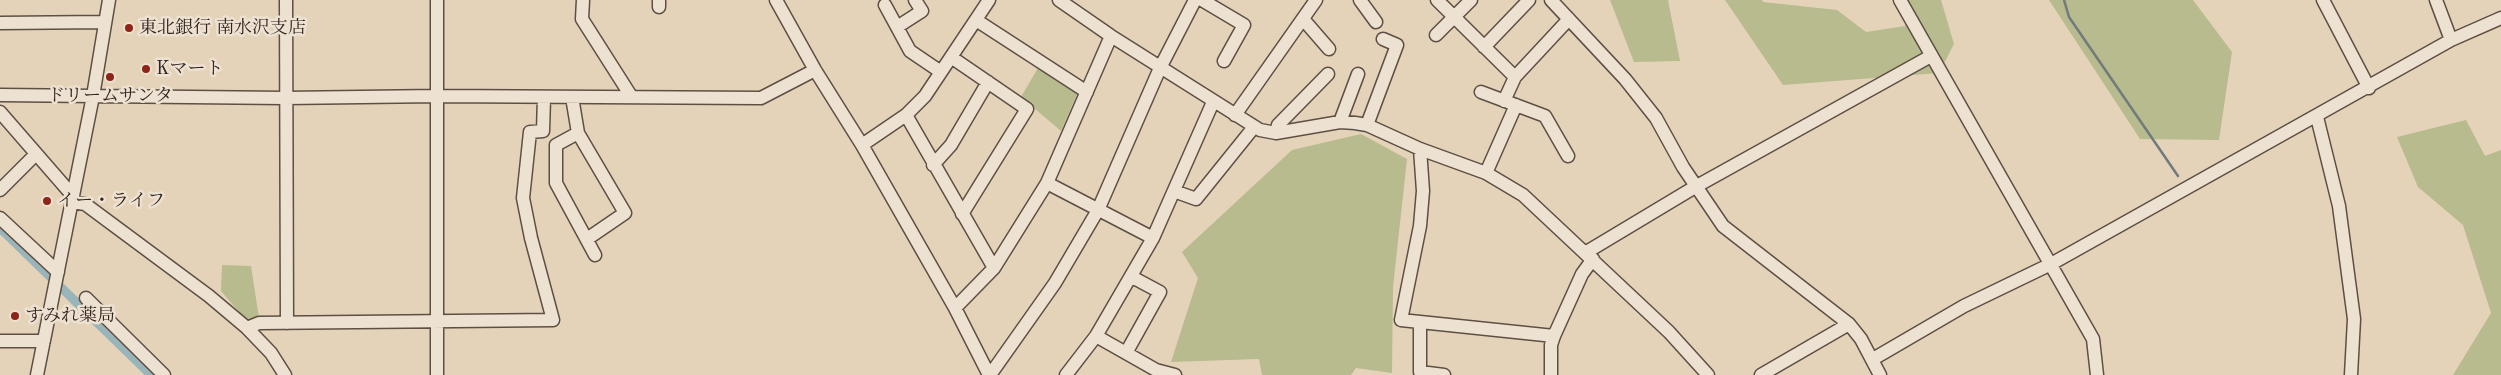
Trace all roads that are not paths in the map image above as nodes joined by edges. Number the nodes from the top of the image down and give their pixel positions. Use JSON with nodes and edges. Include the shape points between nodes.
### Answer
{"nodes":[{"id":1,"x":109,"y":0,"type":"edge"},
{"id":2,"x":286,"y":0,"type":"edge"},
{"id":3,"x":437,"y":0,"type":"edge"},
{"id":4,"x":583,"y":0,"type":"edge"},
{"id":5,"x":776,"y":0,"type":"edge"},
{"id":6,"x":914,"y":0,"type":"edge"},
{"id":7,"x":989,"y":0,"type":"edge"},
{"id":8,"x":1059,"y":0,"type":"edge"},
{"id":9,"x":1195,"y":0,"type":"edge"},
{"id":10,"x":1202,"y":0,"type":"edge"},
{"id":11,"x":1316,"y":0,"type":"edge"},
{"id":12,"x":1360,"y":0,"type":"edge"},
{"id":13,"x":1437,"y":0,"type":"edge"},
{"id":14,"x":1471,"y":0,"type":"edge"},
{"id":15,"x":1529,"y":0,"type":"edge"},
{"id":16,"x":1551,"y":0,"type":"edge"},
{"id":17,"x":1900,"y":0,"type":"edge"},
{"id":18,"x":2323,"y":0,"type":"edge"},
{"id":19,"x":2436,"y":0,"type":"edge"},
{"id":20,"x":885,"y":6,"type":"dead end"},
{"id":21,"x":1454,"y":17,"type":"junction"},
{"id":22,"x":1569,"y":18,"type":"junction"},
{"id":23,"x":2501,"y":18,"type":"edge"},
{"id":24,"x":1303,"y":19,"type":"junction"},
{"id":25,"x":976,"y":20,"type":"junction"},
{"id":26,"x":104,"y":22,"type":"junction"},
{"id":27,"x":1376,"y":22,"type":"dead end"},
{"id":28,"x":0,"y":23,"type":"edge"},
{"id":29,"x":897,"y":27,"type":"junction"},
{"id":30,"x":1436,"y":35,"type":"dead end"},
{"id":31,"x":1112,"y":36,"type":"junction"},
{"id":32,"x":1383,"y":39,"type":"dead end"},
{"id":33,"x":2451,"y":40,"type":"junction"},
{"id":34,"x":1484,"y":47,"type":"junction"},
{"id":35,"x":1330,"y":50,"type":"dead end"},
{"id":36,"x":1931,"y":56,"type":"junction"},
{"id":37,"x":951,"y":57,"type":"junction"},
{"id":38,"x":1224,"y":61,"type":"dead end"},
{"id":39,"x":1160,"y":68,"type":"junction"},
{"id":40,"x":815,"y":70,"type":"junction"},
{"id":41,"x":941,"y":72,"type":"junction"},
{"id":42,"x":1328,"y":74,"type":"dead end"},
{"id":43,"x":1358,"y":74,"type":"dead end"},
{"id":44,"x":1515,"y":77,"type":"junction"},
{"id":45,"x":988,"y":82,"type":"junction"},
{"id":46,"x":2369,"y":88,"type":"junction"},
{"id":47,"x":1087,"y":92,"type":"junction"},
{"id":48,"x":1481,"y":92,"type":"dead end"},
{"id":49,"x":0,"y":96,"type":"edge"},
{"id":50,"x":92,"y":96,"type":"junction"},
{"id":51,"x":438,"y":96,"type":"junction"},
{"id":52,"x":631,"y":96,"type":"junction"},
{"id":53,"x":572,"y":97,"type":"junction"},
{"id":54,"x":284,"y":98,"type":"junction"},
{"id":55,"x":544,"y":98,"type":"junction"},
{"id":56,"x":1504,"y":101,"type":"junction"},
{"id":57,"x":1213,"y":102,"type":"junction"},
{"id":58,"x":1516,"y":105,"type":"junction"},
{"id":59,"x":0,"y":112,"type":"edge"},
{"id":60,"x":1236,"y":115,"type":"junction"},
{"id":61,"x":906,"y":116,"type":"junction"},
{"id":62,"x":2317,"y":117,"type":"junction"},
{"id":63,"x":1340,"y":122,"type":"junction"},
{"id":64,"x":1368,"y":125,"type":"junction"},
{"id":65,"x":1254,"y":127,"type":"junction"},
{"id":66,"x":578,"y":133,"type":"junction"},
{"id":67,"x":1276,"y":133,"type":"junction"},
{"id":68,"x":862,"y":144,"type":"junction"},
{"id":69,"x":1420,"y":149,"type":"junction"},
{"id":70,"x":36,"y":154,"type":"junction"},
{"id":71,"x":1568,"y":156,"type":"dead end"},
{"id":72,"x":934,"y":165,"type":"junction"},
{"id":73,"x":1486,"y":173,"type":"junction"},
{"id":74,"x":1046,"y":183,"type":"junction"},
{"id":75,"x":1695,"y":187,"type":"junction"},
{"id":76,"x":0,"y":190,"type":"edge"},
{"id":77,"x":1174,"y":191,"type":"junction"},
{"id":78,"x":73,"y":199,"type":"junction"},
{"id":79,"x":1098,"y":210,"type":"junction"},
{"id":80,"x":962,"y":214,"type":"junction"},
{"id":81,"x":0,"y":218,"type":"edge"},
{"id":82,"x":1153,"y":238,"type":"junction"},
{"id":83,"x":587,"y":239,"type":"junction"},
{"id":84,"x":596,"y":255,"type":"dead end"},
{"id":85,"x":1589,"y":256,"type":"junction"},
{"id":86,"x":2052,"y":264,"type":"junction"},
{"id":87,"x":994,"y":268,"type":"junction"},
{"id":88,"x":57,"y":274,"type":"junction"},
{"id":89,"x":1132,"y":277,"type":"junction"},
{"id":90,"x":86,"y":298,"type":"dead end"},
{"id":91,"x":955,"y":308,"type":"junction"},
{"id":92,"x":287,"y":323,"type":"junction"},
{"id":93,"x":437,"y":323,"type":"junction"},
{"id":94,"x":1420,"y":323,"type":"junction"},
{"id":95,"x":1849,"y":324,"type":"junction"},
{"id":96,"x":247,"y":328,"type":"junction"},
{"id":97,"x":1096,"y":336,"type":"junction"},
{"id":98,"x":1554,"y":336,"type":"junction"},
{"id":99,"x":0,"y":341,"type":"edge"},
{"id":100,"x":44,"y":341,"type":"junction"},
{"id":101,"x":1126,"y":353,"type":"junction"},
{"id":102,"x":1872,"y":359,"type":"junction"},
{"id":103,"x":1069,"y":374,"type":"edge"},
{"id":104,"x":37,"y":375,"type":"edge"},
{"id":105,"x":164,"y":375,"type":"edge"},
{"id":106,"x":285,"y":375,"type":"edge"},
{"id":107,"x":437,"y":375,"type":"edge"},
{"id":108,"x":990,"y":375,"type":"edge"},
{"id":109,"x":1175,"y":375,"type":"edge"},
{"id":110,"x":1444,"y":375,"type":"edge"},
{"id":111,"x":1551,"y":375,"type":"edge"},
{"id":112,"x":1708,"y":375,"type":"edge"},
{"id":113,"x":1761,"y":375,"type":"edge"},
{"id":114,"x":1880,"y":375,"type":"edge"},
{"id":115,"x":2097,"y":375,"type":"edge"},
{"id":116,"x":2351,"y":375,"type":"edge"}],
"edges":[{"from":1,"to":26,"type":"street"},
{"from":2,"to":54,"type":"street"},
{"from":3,"to":51,"type":"street"},
{"from":4,"to":52,"type":"street","via":[[582,19]]},
{"from":5,"to":40,"type":"street"},
{"from":6,"to":29,"type":"street","via":[[922,11]]},
{"from":7,"to":25,"type":"street"},
{"from":8,"to":31,"type":"street"},
{"from":9,"to":39,"type":"street"},
{"from":10,"to":38,"type":"street","via":[[1244,25]]},
{"from":11,"to":24,"type":"street"},
{"from":12,"to":27,"type":"street"},
{"from":13,"to":21,"type":"street"},
{"from":14,"to":21,"type":"street"},
{"from":15,"to":34,"type":"street"},
{"from":16,"to":22,"type":"street"},
{"from":17,"to":36,"type":"street"},
{"from":18,"to":46,"type":"street"},
{"from":19,"to":33,"type":"street"},
{"from":20,"to":29,"type":"street"},
{"from":21,"to":30,"type":"street"},
{"from":21,"to":34,"type":"street"},
{"from":22,"to":44,"type":"street"},
{"from":22,"to":75,"type":"street","via":[[1656,118]]},
{"from":23,"to":33,"type":"street"},
{"from":24,"to":35,"type":"street"},
{"from":24,"to":60,"type":"street"},
{"from":25,"to":37,"type":"street"},
{"from":25,"to":47,"type":"street"},
{"from":26,"to":28,"type":"street"},
{"from":26,"to":50,"type":"street"},
{"from":29,"to":41,"type":"street","via":[[910,51]]},
{"from":31,"to":39,"type":"street"},
{"from":31,"to":47,"type":"street"},
{"from":32,"to":64,"type":"street","via":[[1397,45]]},
{"from":33,"to":46,"type":"street"},
{"from":34,"to":44,"type":"street"},
{"from":36,"to":75,"type":"street"},
{"from":36,"to":86,"type":"street"},
{"from":37,"to":41,"type":"street"},
{"from":37,"to":45,"type":"street"},
{"from":39,"to":57,"type":"street"},
{"from":39,"to":79,"type":"street"},
{"from":40,"to":52,"type":"street","via":[[761,98]]},
{"from":40,"to":68,"type":"street"},
{"from":41,"to":61,"type":"street"},
{"from":42,"to":67,"type":"street","via":[[1278,125]]},
{"from":43,"to":63,"type":"street"},
{"from":44,"to":56,"type":"street"},
{"from":45,"to":72,"type":"street","via":[[951,146]]},
{"from":45,"to":80,"type":"street","via":[[1027,109]]},
{"from":46,"to":62,"type":"street"},
{"from":47,"to":74,"type":"street"},
{"from":48,"to":56,"type":"street"},
{"from":49,"to":50,"type":"street"},
{"from":50,"to":54,"type":"street"},
{"from":50,"to":78,"type":"street"},
{"from":51,"to":54,"type":"street"},
{"from":51,"to":55,"type":"street"},
{"from":51,"to":93,"type":"street"},
{"from":52,"to":53,"type":"street"},
{"from":53,"to":55,"type":"street"},
{"from":53,"to":66,"type":"street"},
{"from":54,"to":92,"type":"street"},
{"from":55,"to":93,"type":"street","via":[[543,131],[530,132],[524,198],[553,320]]},
{"from":56,"to":58,"type":"street"},
{"from":57,"to":60,"type":"street"},
{"from":57,"to":77,"type":"street"},
{"from":58,"to":71,"type":"street","via":[[1545,116]]},
{"from":58,"to":73,"type":"street"},
{"from":59,"to":70,"type":"street"},
{"from":60,"to":65,"type":"street"},
{"from":61,"to":68,"type":"street"},
{"from":61,"to":72,"type":"street"},
{"from":62,"to":86,"type":"street"},
{"from":62,"to":116,"type":"street","via":[[2338,206],[2354,319]]},
{"from":63,"to":64,"type":"street"},
{"from":63,"to":67,"type":"street"},
{"from":64,"to":69,"type":"street"},
{"from":65,"to":67,"type":"street"},
{"from":65,"to":77,"type":"street","via":[[1196,199]]},
{"from":66,"to":83,"type":"street","via":[[556,145],[556,183]]},
{"from":66,"to":83,"type":"street","via":[[625,213]]},
{"from":68,"to":91,"type":"street"},
{"from":69,"to":73,"type":"street"},
{"from":69,"to":94,"type":"street","via":[[1423,192],[1420,226],[1401,320]]},
{"from":70,"to":76,"type":"street"},
{"from":70,"to":78,"type":"street"},
{"from":72,"to":80,"type":"street"},
{"from":73,"to":85,"type":"street","via":[[1522,195]]},
{"from":74,"to":79,"type":"street"},
{"from":74,"to":87,"type":"street"},
{"from":75,"to":85,"type":"street"},
{"from":75,"to":95,"type":"street","via":[[1723,226],[1738,240]]},
{"from":77,"to":82,"type":"street"},
{"from":78,"to":88,"type":"street"},
{"from":78,"to":96,"type":"street","via":[[85,204],[197,286]]},
{"from":79,"to":82,"type":"street"},
{"from":79,"to":108,"type":"street","via":[[1054,283]]},
{"from":80,"to":87,"type":"street"},
{"from":81,"to":88,"type":"street"},
{"from":82,"to":89,"type":"street"},
{"from":83,"to":84,"type":"street"},
{"from":85,"to":98,"type":"street"},
{"from":85,"to":112,"type":"street","via":[[1669,332]]},
{"from":86,"to":102,"type":"street","via":[[1964,306]]},
{"from":86,"to":115,"type":"street","via":[[2094,339]]},
{"from":87,"to":91,"type":"street"},
{"from":88,"to":100,"type":"street"},
{"from":89,"to":97,"type":"street"},
{"from":89,"to":101,"type":"street","via":[[1160,292]]},
{"from":90,"to":105,"type":"street"},
{"from":91,"to":108,"type":"street"},
{"from":92,"to":93,"type":"street"},
{"from":92,"to":96,"type":"street","via":[[259,323]]},
{"from":93,"to":107,"type":"street"},
{"from":94,"to":98,"type":"street"},
{"from":94,"to":110,"type":"street","via":[[1420,372]]},
{"from":95,"to":102,"type":"street"},
{"from":95,"to":113,"type":"street"},
{"from":96,"to":106,"type":"street","via":[[271,353]]},
{"from":97,"to":101,"type":"street"},
{"from":97,"to":103,"type":"street"},
{"from":98,"to":111,"type":"street"},
{"from":99,"to":100,"type":"street"},
{"from":100,"to":104,"type":"street"},
{"from":101,"to":109,"type":"street","via":[[1156,370]]},
{"from":102,"to":114,"type":"street"}]}
